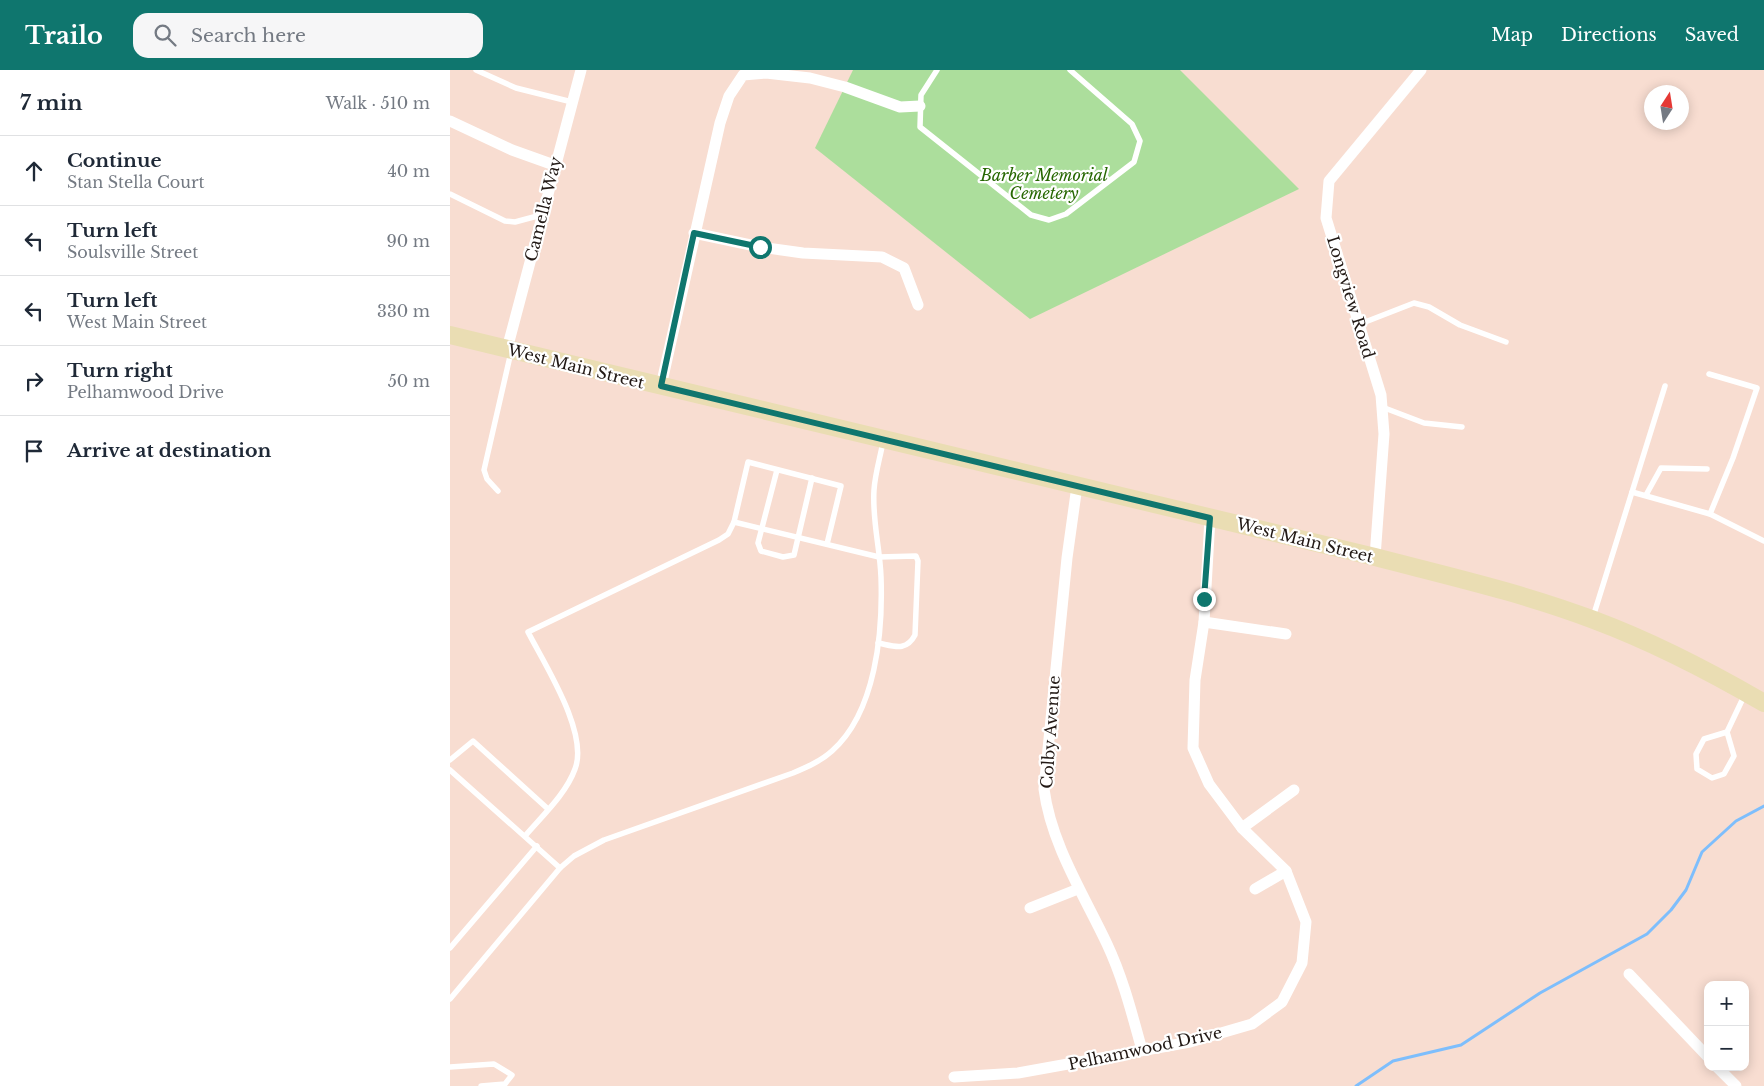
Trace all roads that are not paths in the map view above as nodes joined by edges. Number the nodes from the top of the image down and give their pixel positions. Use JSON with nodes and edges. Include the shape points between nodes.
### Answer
{"nodes":[{"id":1,"x":476,"y":70,"type":"edge"},
{"id":2,"x":581,"y":70,"type":"edge"},
{"id":3,"x":937,"y":70,"type":"edge"},
{"id":4,"x":1070,"y":70,"type":"edge"},
{"id":5,"x":1421,"y":70,"type":"edge"},
{"id":6,"x":572,"y":102,"type":"junction"},
{"id":7,"x":920,"y":106,"type":"junction"},
{"id":8,"x":450,"y":121,"type":"edge"},
{"id":9,"x":554,"y":165,"type":"junction"},
{"id":10,"x":450,"y":194,"type":"edge"},
{"id":11,"x":541,"y":215,"type":"junction"},
{"id":12,"x":694,"y":233,"type":"junction"},
{"id":13,"x":918,"y":305,"type":"dead end"},
{"id":14,"x":1360,"y":324,"type":"junction"},
{"id":15,"x":450,"y":335,"type":"edge"},
{"id":16,"x":1506,"y":342,"type":"dead end"},
{"id":17,"x":509,"y":350,"type":"junction"},
{"id":18,"x":1709,"y":374,"type":"dead end"},
{"id":19,"x":661,"y":386,"type":"junction"},
{"id":20,"x":1665,"y":386,"type":"dead end"},
{"id":21,"x":1382,"y":407,"type":"junction"},
{"id":22,"x":1462,"y":427,"type":"dead end"},
{"id":23,"x":884,"y":440,"type":"junction"},
{"id":24,"x":1707,"y":469,"type":"dead end"},
{"id":25,"x":778,"y":470,"type":"junction"},
{"id":26,"x":812,"y":478,"type":"junction"},
{"id":27,"x":1078,"y":486,"type":"junction"},
{"id":28,"x":498,"y":491,"type":"dead end"},
{"id":29,"x":1632,"y":492,"type":"junction"},
{"id":30,"x":1646,"y":495,"type":"junction"},
{"id":31,"x":1710,"y":514,"type":"junction"},
{"id":32,"x":1210,"y":518,"type":"junction"},
{"id":33,"x":734,"y":522,"type":"junction"},
{"id":34,"x":761,"y":528,"type":"junction"},
{"id":35,"x":798,"y":537,"type":"junction"},
{"id":36,"x":1764,"y":541,"type":"edge"},
{"id":37,"x":827,"y":544,"type":"junction"},
{"id":38,"x":879,"y":557,"type":"junction"},
{"id":39,"x":1374,"y":557,"type":"junction"},
{"id":40,"x":1592,"y":619,"type":"junction"},
{"id":41,"x":1204,"y":622,"type":"junction"},
{"id":42,"x":1286,"y":634,"type":"dead end"},
{"id":43,"x":878,"y":643,"type":"junction"},
{"id":44,"x":1746,"y":693,"type":"junction"},
{"id":45,"x":1764,"y":703,"type":"edge"},
{"id":46,"x":1727,"y":732,"type":"junction"},
{"id":47,"x":450,"y":760,"type":"edge"},
{"id":48,"x":450,"y":770,"type":"edge"},
{"id":49,"x":1294,"y":790,"type":"dead end"},
{"id":50,"x":548,"y":809,"type":"junction"},
{"id":51,"x":1242,"y":828,"type":"junction"},
{"id":52,"x":525,"y":836,"type":"junction"},
{"id":53,"x":537,"y":846,"type":"junction"},
{"id":54,"x":560,"y":868,"type":"junction"},
{"id":55,"x":1286,"y":871,"type":"junction"},
{"id":56,"x":1078,"y":889,"type":"junction"},
{"id":57,"x":1255,"y":889,"type":"dead end"},
{"id":58,"x":1030,"y":908,"type":"dead end"},
{"id":59,"x":450,"y":948,"type":"edge"},
{"id":60,"x":1630,"y":974,"type":"dead end"},
{"id":61,"x":450,"y":999,"type":"edge"},
{"id":62,"x":1142,"y":1050,"type":"junction"},
{"id":63,"x":1704,"y":1053,"type":"edge"},
{"id":64,"x":450,"y":1067,"type":"edge"},
{"id":65,"x":1721,"y":1071,"type":"edge"},
{"id":66,"x":954,"y":1076,"type":"dead end"},
{"id":67,"x":481,"y":1086,"type":"edge"},
{"id":68,"x":1736,"y":1086,"type":"edge"}],
"edges":[{"from":1,"to":6,"type":"lane","via":[[516,88]]},
{"from":2,"to":6,"type":"street","name":"Camella Way"},
{"from":3,"to":7,"type":"lane","via":[[920,95]]},
{"from":4,"to":7,"type":"lane","via":[[1132,124],[1140,141],[1134,162],[1066,214],[1049,220],[1031,214],[920,127]]},
{"from":5,"to":14,"type":"street","name":"Longview Road","via":[[1329,181],[1326,218]]},
{"from":6,"to":9,"type":"street","name":"Camella Way"},
{"from":7,"to":12,"type":"street","via":[[900,107],[810,78],[766,73],[743,75],[729,96],[720,123]]},
{"from":8,"to":9,"type":"street","via":[[512,150]]},
{"from":9,"to":11,"type":"street","name":"Camella Way"},
{"from":10,"to":11,"type":"lane","via":[[505,221],[515,222]]},
{"from":11,"to":17,"type":"street","name":"Camella Way"},
{"from":12,"to":13,"type":"street","via":[[803,253],[882,257],[904,268]]},
{"from":12,"to":19,"type":"street"},
{"from":14,"to":16,"type":"lane","via":[[1414,303]]},
{"from":14,"to":21,"type":"street","name":"Longview Road"},
{"from":15,"to":17,"type":"main road","name":"West Main Street"},
{"from":17,"to":19,"type":"main road","name":"West Main Street"},
{"from":17,"to":28,"type":"lane","via":[[484,470]]},
{"from":18,"to":31,"type":"lane","via":[[1757,388]]},
{"from":19,"to":23,"type":"main road","name":"West Main Street"},
{"from":20,"to":29,"type":"lane"},
{"from":21,"to":22,"type":"lane","via":[[1424,423]]},
{"from":21,"to":39,"type":"street","name":"Longview Road","via":[[1384,434]]},
{"from":23,"to":27,"type":"main road","name":"West Main Street"},
{"from":23,"to":38,"type":"lane","via":[[874,490]]},
{"from":24,"to":30,"type":"lane","via":[[1661,468]]},
{"from":25,"to":26,"type":"lane"},
{"from":25,"to":33,"type":"lane","via":[[748,462]]},
{"from":25,"to":34,"type":"lane"},
{"from":26,"to":35,"type":"lane"},
{"from":26,"to":37,"type":"lane","via":[[841,486]]},
{"from":27,"to":32,"type":"main road","name":"West Main Street"},
{"from":27,"to":56,"type":"street","name":"Colby Avenue","via":[[1067,558],[1044,789],[1051,825]]},
{"from":29,"to":30,"type":"lane"},
{"from":29,"to":40,"type":"lane"},
{"from":30,"to":31,"type":"lane"},
{"from":31,"to":36,"type":"lane"},
{"from":32,"to":39,"type":"main road","name":"West Main Street"},
{"from":32,"to":41,"type":"street","name":"Pelhamwood Drive"},
{"from":33,"to":34,"type":"lane"},
{"from":33,"to":50,"type":"lane","via":[[728,534],[718,540],[528,632],[566,708],[578,742],[579,757],[575,770]]},
{"from":34,"to":35,"type":"lane"},
{"from":34,"to":35,"type":"lane","via":[[758,543],[761,551],[783,557],[794,554]]},
{"from":35,"to":37,"type":"lane"},
{"from":37,"to":38,"type":"lane"},
{"from":38,"to":43,"type":"lane","via":[[881,607]]},
{"from":38,"to":43,"type":"lane","via":[[916,556],[918,561],[915,635],[910,645],[903,648]]},
{"from":39,"to":40,"type":"main road","name":"West Main Street"},
{"from":40,"to":44,"type":"main road","name":"West Main Street","via":[[1682,658]]},
{"from":41,"to":42,"type":"street"},
{"from":41,"to":51,"type":"street","name":"Pelhamwood Drive","via":[[1196,680],[1193,748],[1209,784]]},
{"from":43,"to":54,"type":"lane","via":[[861,711],[841,742],[818,762],[604,840],[574,856]]},
{"from":44,"to":45,"type":"main road","name":"West Main Street"},
{"from":44,"to":46,"type":"lane"},
{"from":46,"to":46,"type":"lane","via":[[1704,739],[1696,754],[1698,769],[1712,778],[1724,774],[1734,756]]},
{"from":47,"to":50,"type":"lane","via":[[473,741]]},
{"from":48,"to":52,"type":"lane"},
{"from":49,"to":51,"type":"street"},
{"from":50,"to":52,"type":"lane"},
{"from":51,"to":55,"type":"street","name":"Pelhamwood Drive"},
{"from":52,"to":53,"type":"lane"},
{"from":53,"to":54,"type":"lane"},
{"from":53,"to":59,"type":"lane"},
{"from":54,"to":61,"type":"lane"},
{"from":55,"to":57,"type":"street"},
{"from":55,"to":62,"type":"street","name":"Pelhamwood Drive","via":[[1306,922],[1302,963],[1282,1002],[1252,1024],[1190,1042]]},
{"from":56,"to":58,"type":"street"},
{"from":56,"to":62,"type":"street","name":"Colby Avenue","via":[[1119,973]]},
{"from":60,"to":63,"type":"street"},
{"from":62,"to":66,"type":"street","name":"Pelhamwood Drive","via":[[1018,1073]]},
{"from":64,"to":67,"type":"lane","via":[[494,1064],[512,1074],[505,1084]]},
{"from":65,"to":68,"type":"street"}]}
